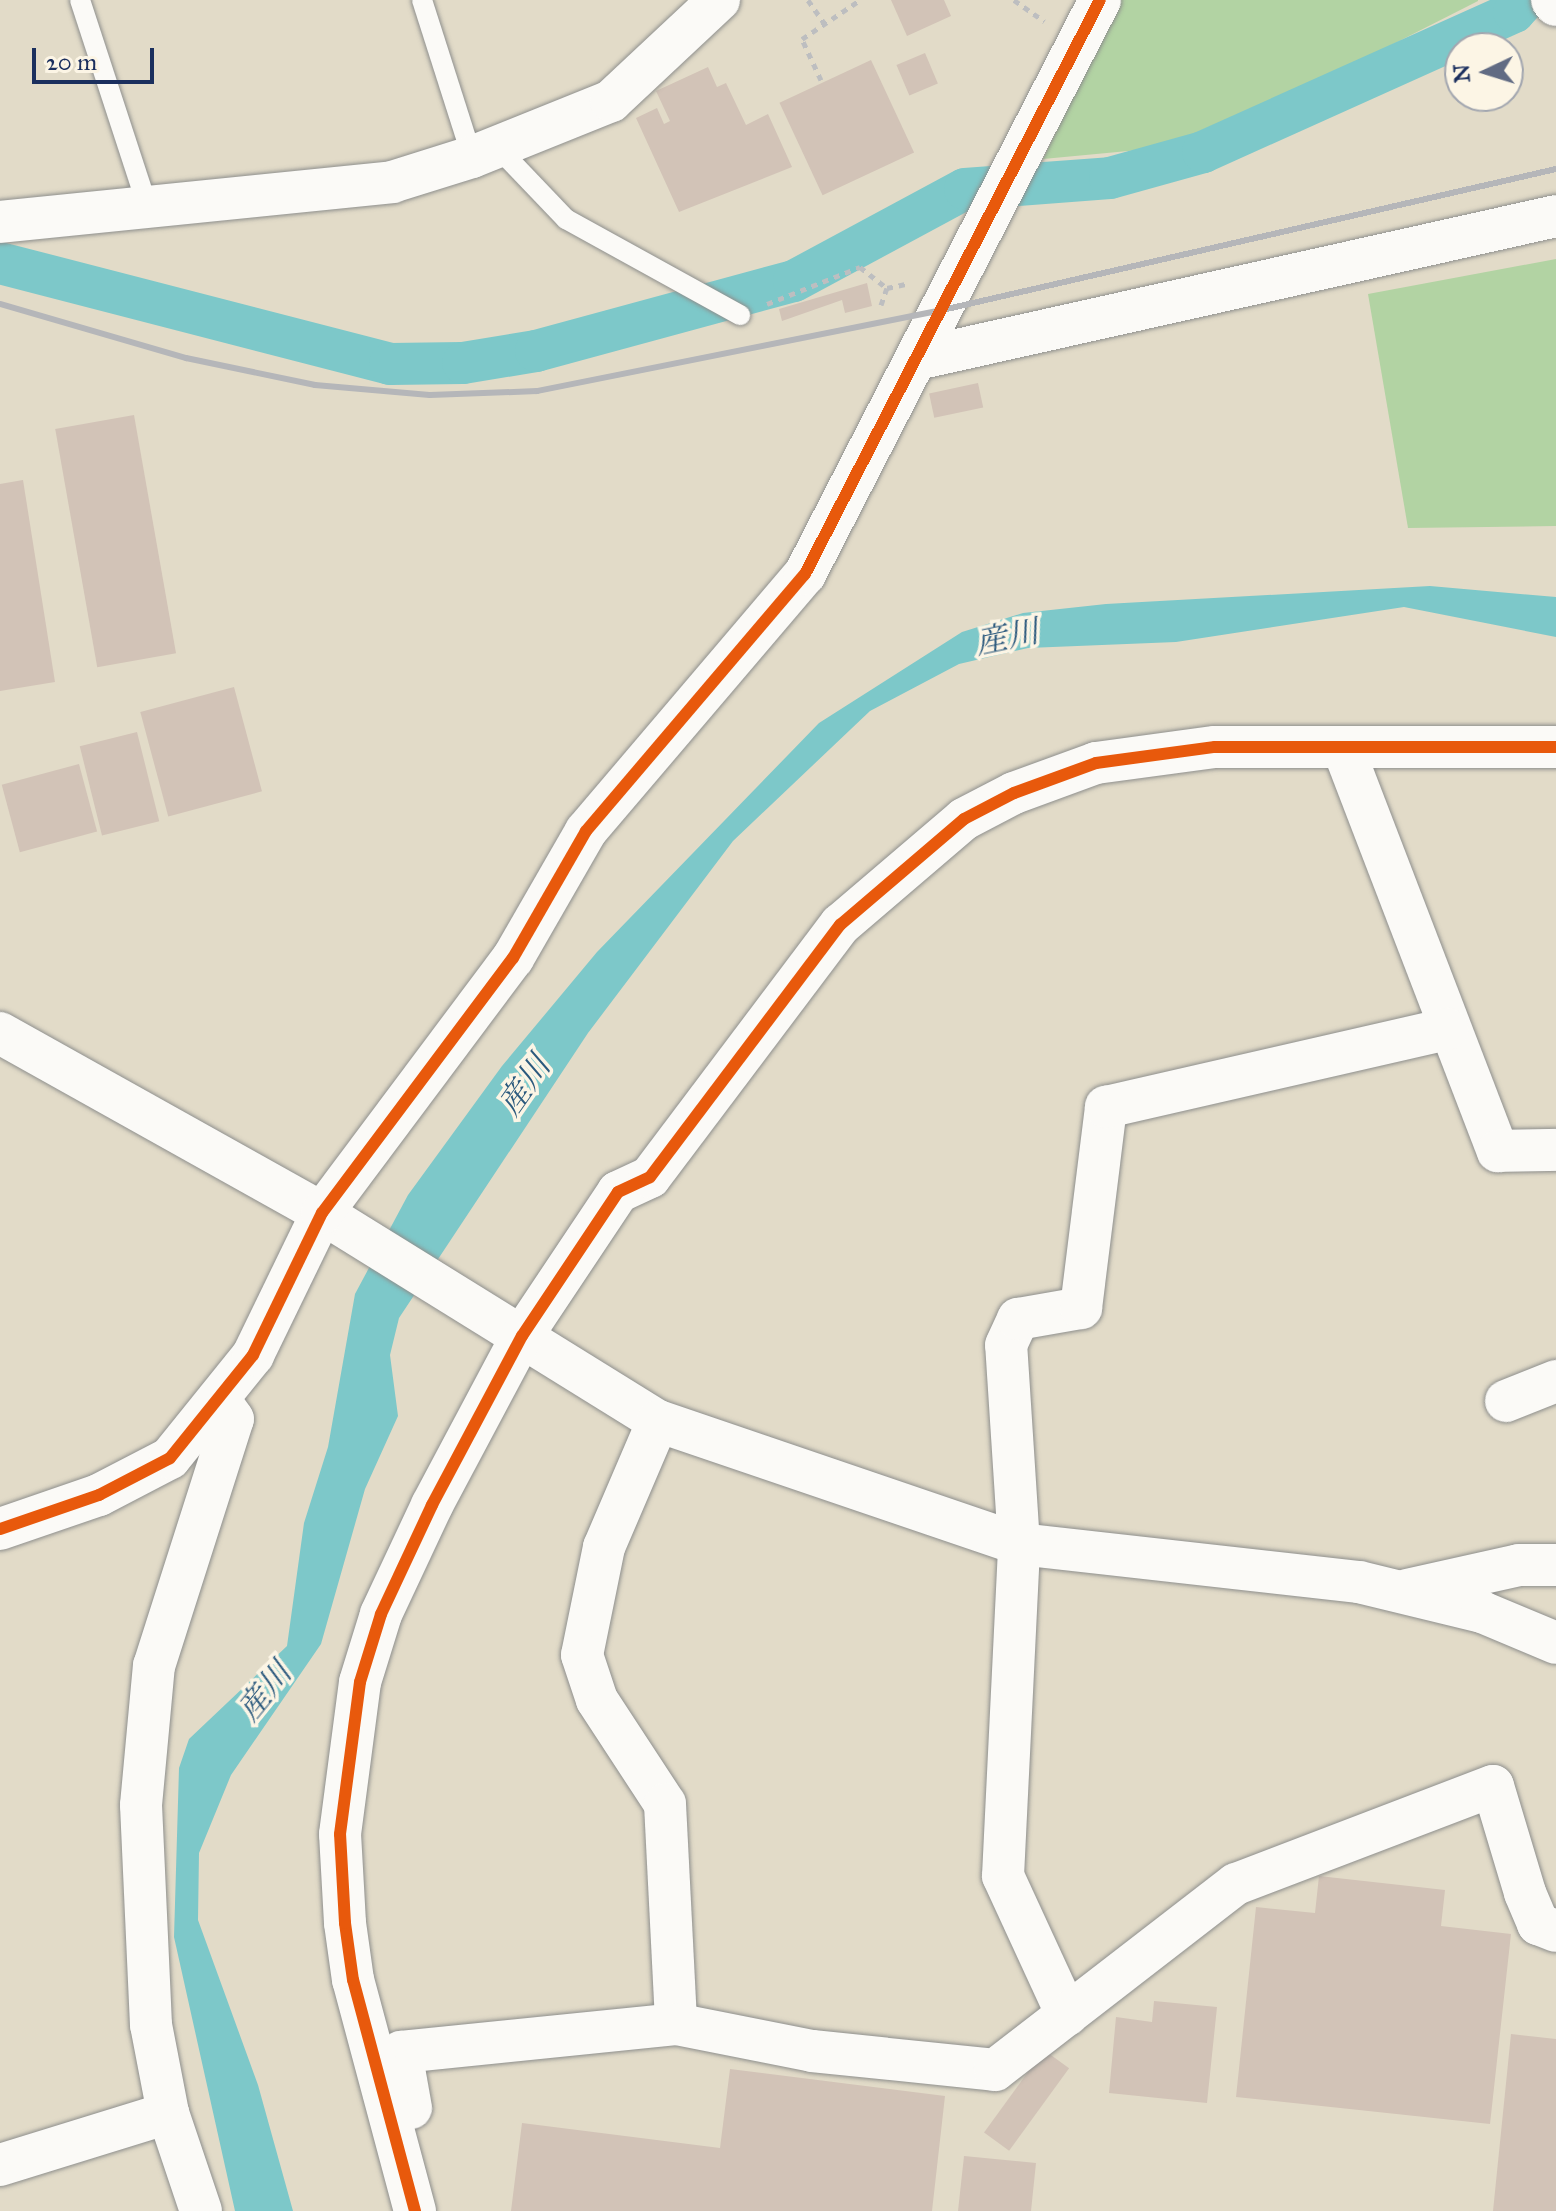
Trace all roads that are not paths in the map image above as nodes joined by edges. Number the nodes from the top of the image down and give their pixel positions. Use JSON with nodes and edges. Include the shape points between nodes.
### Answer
{"nodes":[{"id":1,"x":80,"y":0,"type":"edge"},
{"id":2,"x":422,"y":0,"type":"edge"},
{"id":3,"x":719,"y":0,"type":"edge"},
{"id":4,"x":1100,"y":0,"type":"edge"},
{"id":5,"x":486,"y":153,"type":"junction"},
{"id":6,"x":147,"y":205,"type":"junction"},
{"id":7,"x":1556,"y":216,"type":"edge"},
{"id":8,"x":0,"y":222,"type":"edge"},
{"id":9,"x":729,"y":307,"type":"road end"},
{"id":10,"x":917,"y":359,"type":"junction"},
{"id":11,"x":1556,"y":747,"type":"edge"},
{"id":12,"x":1343,"y":748,"type":"junction"},
{"id":13,"x":1447,"y":1029,"type":"junction"},
{"id":14,"x":0,"y":1033,"type":"edge"},
{"id":15,"x":1556,"y":1150,"type":"edge"},
{"id":16,"x":339,"y":1223,"type":"junction"},
{"id":17,"x":514,"y":1330,"type":"junction"},
{"id":18,"x":1556,"y":1381,"type":"edge"},
{"id":19,"x":219,"y":1400,"type":"junction"},
{"id":20,"x":1506,"y":1401,"type":"dead end"},
{"id":21,"x":658,"y":1421,"type":"junction"},
{"id":22,"x":0,"y":1529,"type":"edge"},
{"id":23,"x":1019,"y":1544,"type":"junction"},
{"id":24,"x":1556,"y":1565,"type":"edge"},
{"id":25,"x":1398,"y":1592,"type":"junction"},
{"id":26,"x":1556,"y":1643,"type":"edge"},
{"id":27,"x":1556,"y":1931,"type":"edge"},
{"id":28,"x":1067,"y":2015,"type":"junction"},
{"id":29,"x":676,"y":2024,"type":"junction"},
{"id":30,"x":168,"y":2113,"type":"junction"},
{"id":31,"x":408,"y":2151,"type":"junction"},
{"id":32,"x":0,"y":2165,"type":"edge"},
{"id":33,"x":201,"y":2211,"type":"edge"},
{"id":34,"x":415,"y":2211,"type":"edge"},
{"id":35,"x":431,"y":2211,"type":"edge"}],
"edges":[{"from":1,"to":6,"type":"lane"},
{"from":2,"to":5,"type":"lane"},
{"from":3,"to":5,"type":"street","via":[[611,101]]},
{"from":4,"to":10,"type":"street"},
{"from":5,"to":6,"type":"street","via":[[392,182]]},
{"from":5,"to":9,"type":"lane","via":[[566,219]]},
{"from":6,"to":8,"type":"street"},
{"from":7,"to":10,"type":"street"},
{"from":10,"to":16,"type":"street","via":[[805,574],[586,831],[513,958]]},
{"from":11,"to":12,"type":"street"},
{"from":12,"to":13,"type":"street"},
{"from":12,"to":17,"type":"street","via":[[1215,747],[1109,760],[964,819],[840,925],[650,1177],[618,1192]]},
{"from":13,"to":15,"type":"street","via":[[1498,1151]]},
{"from":13,"to":23,"type":"street","via":[[1106,1107],[1081,1308],[1018,1319],[1006,1345]]},
{"from":14,"to":16,"type":"street"},
{"from":16,"to":17,"type":"street"},
{"from":16,"to":19,"type":"street"},
{"from":17,"to":21,"type":"street"},
{"from":17,"to":31,"type":"street","via":[[393,1587],[360,1682],[340,1834],[345,1923]]},
{"from":18,"to":20,"type":"street"},
{"from":19,"to":22,"type":"street","via":[[170,1458],[99,1495]]},
{"from":19,"to":30,"type":"street","via":[[233,1419],[154,1666],[141,1805],[151,2025]]},
{"from":21,"to":23,"type":"street"},
{"from":21,"to":29,"type":"street","via":[[604,1547],[582,1655],[597,1700],[665,1804]]},
{"from":23,"to":25,"type":"street"},
{"from":23,"to":28,"type":"street","via":[[1003,1876]]},
{"from":24,"to":25,"type":"street","via":[[1519,1565]]},
{"from":25,"to":26,"type":"street","via":[[1482,1612]]},
{"from":27,"to":28,"type":"street","via":[[1538,1924],[1493,1786],[1236,1884]]},
{"from":28,"to":29,"type":"street","via":[[995,2070],[812,2051]]},
{"from":29,"to":31,"type":"street","via":[[401,2052]]},
{"from":30,"to":32,"type":"street"},
{"from":30,"to":33,"type":"street"},
{"from":31,"to":34,"type":"street"},
{"from":31,"to":35,"type":"street"}]}
